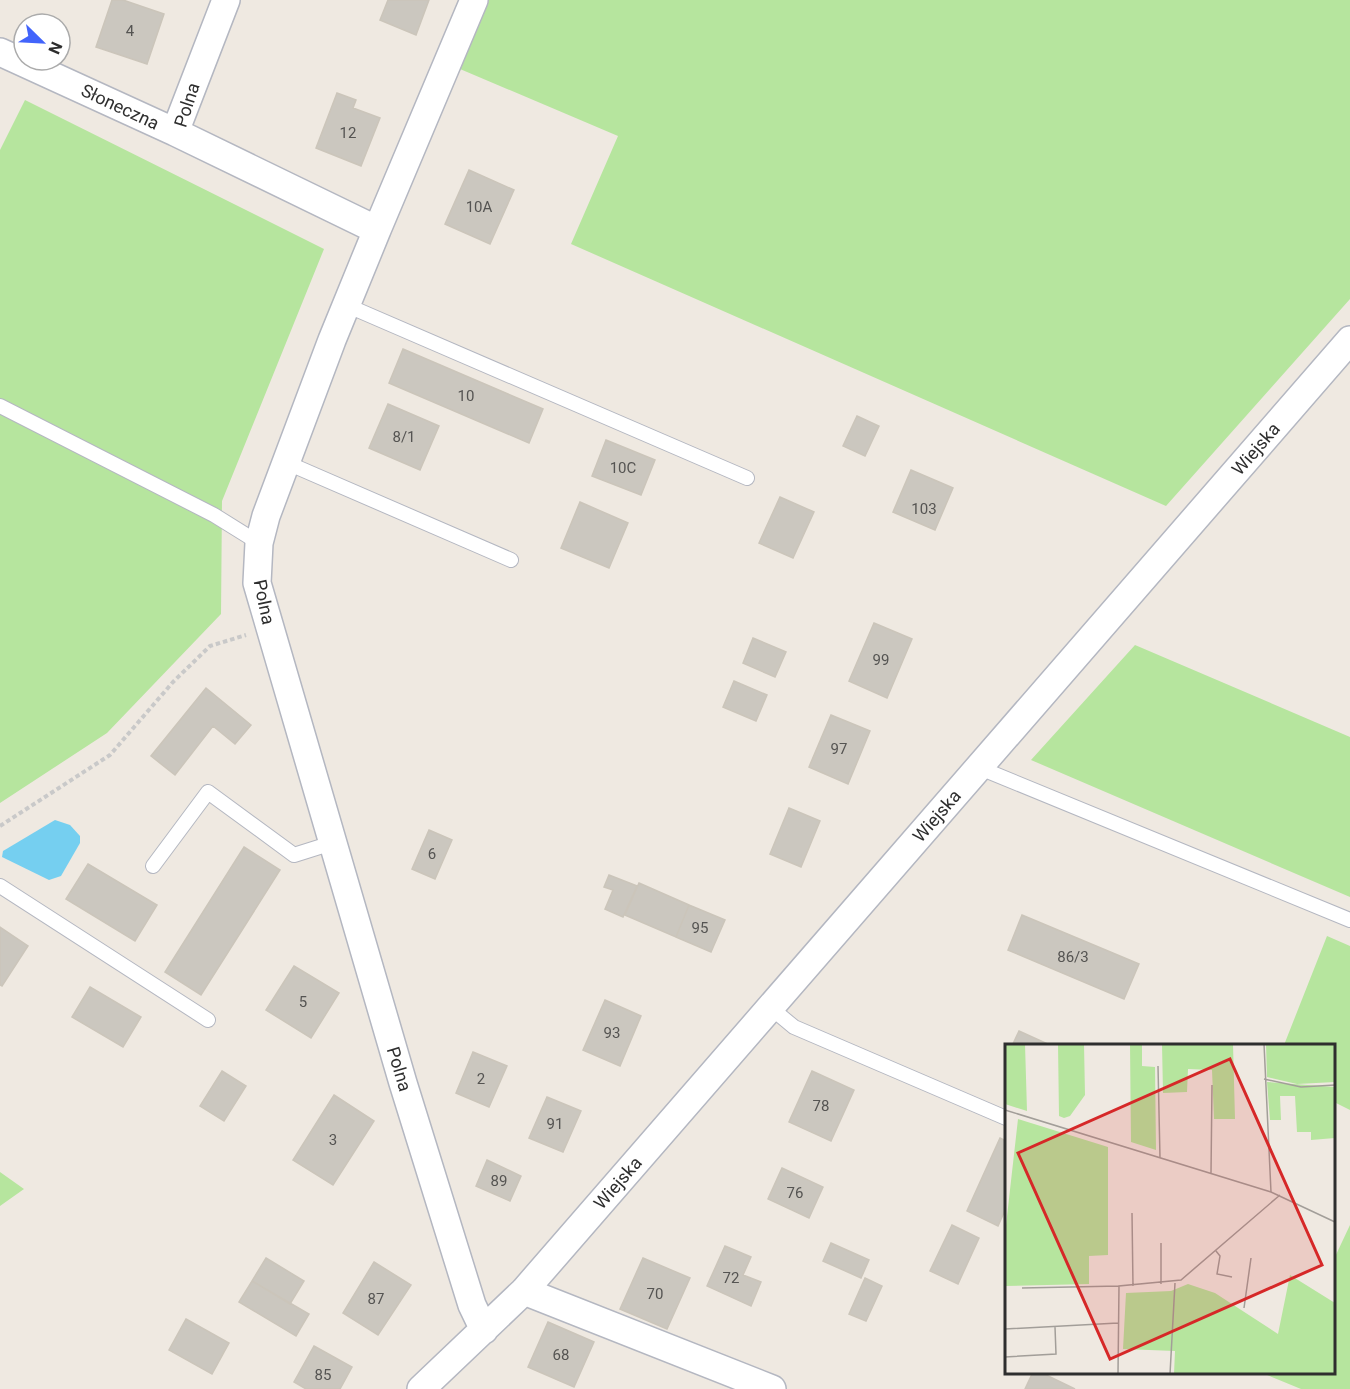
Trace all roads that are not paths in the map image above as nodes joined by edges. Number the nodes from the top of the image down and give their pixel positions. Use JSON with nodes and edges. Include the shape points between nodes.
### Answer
{"nodes":[{"id":1,"x":226,"y":0,"type":"edge"},
{"id":2,"x":474,"y":0,"type":"edge"},
{"id":3,"x":0,"y":52,"type":"edge"},
{"id":4,"x":175,"y":132,"type":"junction"},
{"id":5,"x":377,"y":230,"type":"junction"},
{"id":6,"x":346,"y":305,"type":"junction"},
{"id":7,"x":1350,"y":340,"type":"edge"},
{"id":8,"x":0,"y":406,"type":"edge"},
{"id":9,"x":285,"y":462,"type":"junction"},
{"id":10,"x":747,"y":478,"type":"dead end"},
{"id":11,"x":260,"y":543,"type":"junction"},
{"id":12,"x":511,"y":560,"type":"dead end"},
{"id":13,"x":980,"y":768,"type":"junction"},
{"id":14,"x":333,"y":843,"type":"junction"},
{"id":15,"x":153,"y":866,"type":"dead end"},
{"id":16,"x":0,"y":886,"type":"edge"},
{"id":17,"x":1350,"y":920,"type":"edge"},
{"id":18,"x":771,"y":1008,"type":"junction"},
{"id":19,"x":208,"y":1020,"type":"dead end"},
{"id":20,"x":1005,"y":1118,"type":"edge"},
{"id":21,"x":524,"y":1291,"type":"junction"},
{"id":22,"x":484,"y":1330,"type":"junction"},
{"id":23,"x":421,"y":1389,"type":"edge"},
{"id":24,"x":772,"y":1389,"type":"edge"}],
"edges":[{"from":1,"to":4,"type":"street","name":"Polna"},
{"from":2,"to":5,"type":"street"},
{"from":3,"to":4,"type":"street","name":"Słoneczna"},
{"from":4,"to":5,"type":"street","name":"Polna"},
{"from":5,"to":6,"type":"street","name":"Polna"},
{"from":6,"to":9,"type":"street","name":"Polna"},
{"from":6,"to":10,"type":"lane"},
{"from":7,"to":13,"type":"street","name":"Wiejska"},
{"from":8,"to":11,"type":"lane","via":[[214,514]]},
{"from":9,"to":11,"type":"street","name":"Polna"},
{"from":9,"to":12,"type":"lane"},
{"from":11,"to":14,"type":"street","name":"Polna","via":[[257,583]]},
{"from":13,"to":17,"type":"lane"},
{"from":13,"to":18,"type":"street","name":"Wiejska"},
{"from":14,"to":15,"type":"lane","via":[[294,855],[208,792]]},
{"from":14,"to":22,"type":"street","name":"Polna","via":[[472,1305]]},
{"from":16,"to":19,"type":"lane"},
{"from":18,"to":20,"type":"lane","via":[[794,1027]]},
{"from":18,"to":21,"type":"street","name":"Wiejska"},
{"from":21,"to":22,"type":"street","name":"Wiejska"},
{"from":21,"to":24,"type":"street"},
{"from":22,"to":23,"type":"street","name":"Wiejska"}]}
